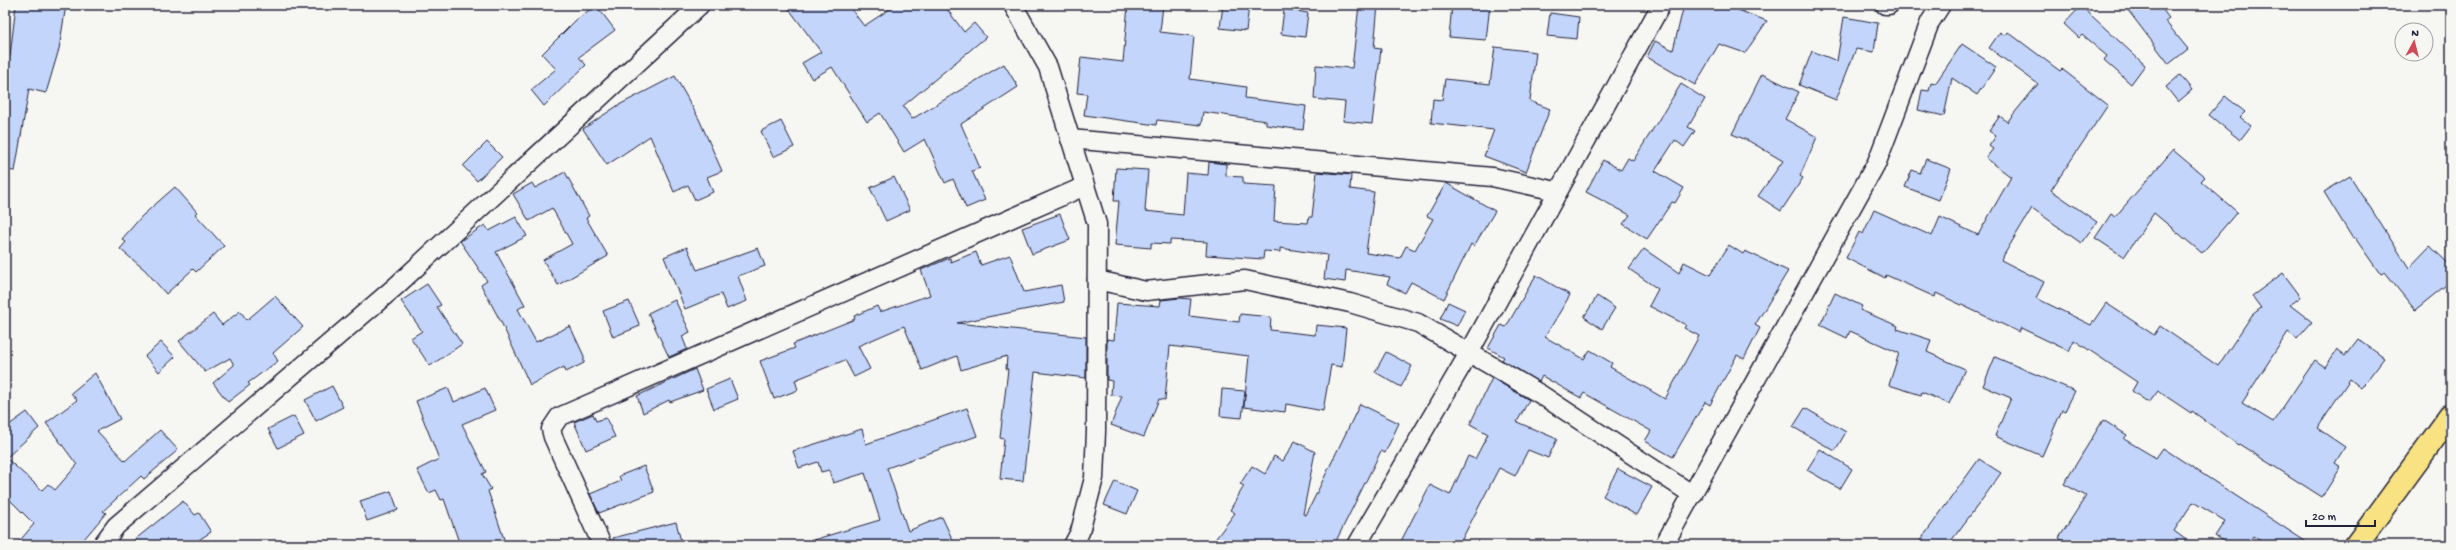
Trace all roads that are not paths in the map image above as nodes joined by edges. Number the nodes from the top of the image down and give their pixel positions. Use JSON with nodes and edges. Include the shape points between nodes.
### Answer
{"nodes":[{"id":1,"x":700,"y":5,"type":"edge"},
{"id":2,"x":1013,"y":5,"type":"edge"},
{"id":3,"x":1661,"y":5,"type":"edge"},
{"id":4,"x":1885,"y":5,"type":"edge"},
{"id":5,"x":1889,"y":5,"type":"edge"},
{"id":6,"x":1941,"y":5,"type":"edge"},
{"id":7,"x":1070,"y":139,"type":"junction"},
{"id":8,"x":1085,"y":186,"type":"junction"},
{"id":9,"x":1556,"y":191,"type":"junction"},
{"id":10,"x":1097,"y":280,"type":"junction"},
{"id":11,"x":1469,"y":353,"type":"junction"},
{"id":12,"x":2451,"y":415,"type":"edge"},
{"id":13,"x":1693,"y":495,"type":"junction"},
{"id":14,"x":102,"y":545,"type":"edge"},
{"id":15,"x":602,"y":545,"type":"edge"},
{"id":16,"x":1072,"y":545,"type":"edge"},
{"id":17,"x":1357,"y":545,"type":"edge"},
{"id":18,"x":1664,"y":545,"type":"edge"},
{"id":19,"x":2356,"y":545,"type":"edge"}],
"edges":[{"from":1,"to":14,"type":"street","via":[[395,287],[116,526]]},
{"from":2,"to":7,"type":"street","via":[[1048,68]]},
{"from":3,"to":9,"type":"street"},
{"from":4,"to":5,"type":"street"},
{"from":6,"to":13,"type":"street","via":[[1930,22],[1877,162]]},
{"from":7,"to":8,"type":"street"},
{"from":7,"to":9,"type":"street","via":[[1492,177]]},
{"from":8,"to":10,"type":"street","via":[[1097,224]]},
{"from":8,"to":15,"type":"street","via":[[559,417],[551,429],[553,437]]},
{"from":9,"to":11,"type":"street"},
{"from":10,"to":11,"type":"street","via":[[1146,291],[1245,280],[1350,303],[1418,323]]},
{"from":10,"to":16,"type":"street","via":[[1094,478],[1080,532]]},
{"from":11,"to":13,"type":"street","via":[[1540,394]]},
{"from":11,"to":17,"type":"street"},
{"from":12,"to":19,"type":"highway"},
{"from":13,"to":18,"type":"street"}]}
